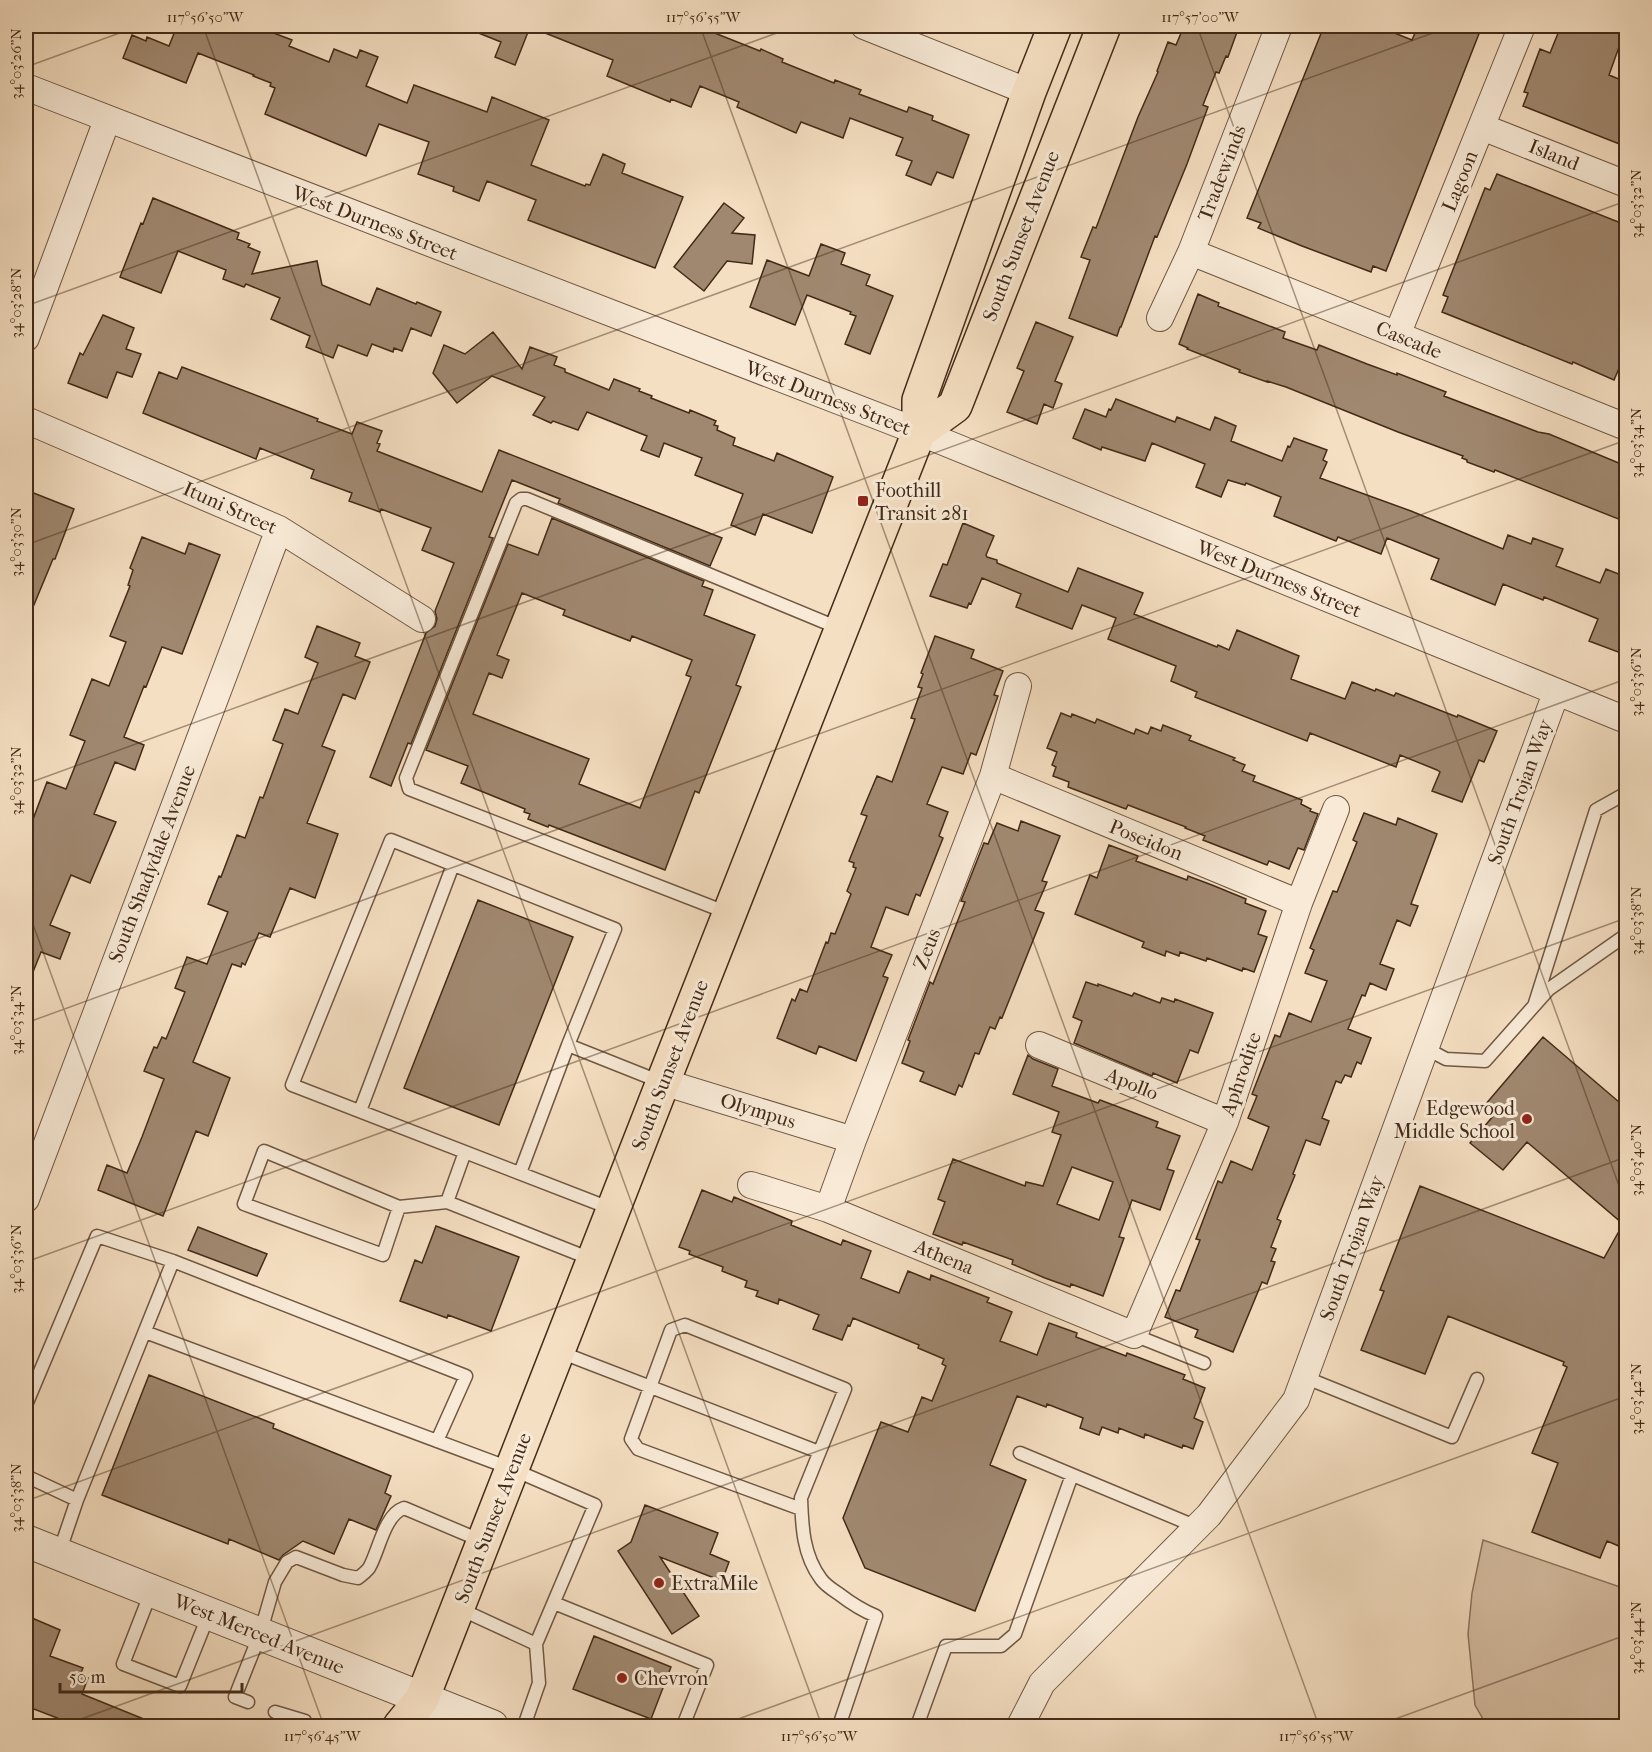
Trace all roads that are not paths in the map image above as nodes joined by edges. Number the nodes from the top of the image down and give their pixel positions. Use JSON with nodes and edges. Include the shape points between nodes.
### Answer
{"nodes":[{"id":1,"x":864,"y":26,"type":"edge"},
{"id":2,"x":1055,"y":26,"type":"edge"},
{"id":3,"x":1104,"y":26,"type":"edge"},
{"id":4,"x":1280,"y":26,"type":"edge"},
{"id":5,"x":1522,"y":26,"type":"edge"},
{"id":6,"x":26,"y":87,"type":"edge"},
{"id":7,"x":1029,"y":92,"type":"junction"},
{"id":8,"x":107,"y":120,"type":"junction"},
{"id":9,"x":1482,"y":127,"type":"junction"},
{"id":10,"x":1626,"y":184,"type":"edge"},
{"id":11,"x":1191,"y":252,"type":"junction"},
{"id":12,"x":1160,"y":318,"type":"dead end"},
{"id":13,"x":1397,"y":335,"type":"junction"},
{"id":14,"x":26,"y":338,"type":"edge"},
{"id":15,"x":26,"y":420,"type":"edge"},
{"id":16,"x":1626,"y":427,"type":"edge"},
{"id":17,"x":919,"y":432,"type":"junction"},
{"id":18,"x":279,"y":529,"type":"junction"},
{"id":19,"x":422,"y":619,"type":"dead end"},
{"id":20,"x":842,"y":630,"type":"junction"},
{"id":21,"x":1018,"y":686,"type":"dead end"},
{"id":22,"x":1556,"y":693,"type":"junction"},
{"id":23,"x":1626,"y":720,"type":"edge"},
{"id":24,"x":993,"y":776,"type":"junction"},
{"id":25,"x":1626,"y":797,"type":"edge"},
{"id":26,"x":1336,"y":809,"type":"dead end"},
{"id":27,"x":453,"y":865,"type":"junction"},
{"id":28,"x":1299,"y":903,"type":"junction"},
{"id":29,"x":729,"y":914,"type":"junction"},
{"id":30,"x":1626,"y":935,"type":"edge"},
{"id":31,"x":1533,"y":1007,"type":"junction"},
{"id":32,"x":568,"y":1045,"type":"junction"},
{"id":33,"x":1039,"y":1045,"type":"dead end"},
{"id":34,"x":1425,"y":1048,"type":"junction"},
{"id":35,"x":663,"y":1083,"type":"junction"},
{"id":36,"x":360,"y":1111,"type":"junction"},
{"id":37,"x":1226,"y":1122,"type":"junction"},
{"id":38,"x":853,"y":1140,"type":"junction"},
{"id":39,"x":465,"y":1152,"type":"junction"},
{"id":40,"x":520,"y":1173,"type":"junction"},
{"id":41,"x":752,"y":1185,"type":"dead end"},
{"id":42,"x":26,"y":1199,"type":"edge"},
{"id":43,"x":447,"y":1202,"type":"junction"},
{"id":44,"x":399,"y":1207,"type":"junction"},
{"id":45,"x":613,"y":1209,"type":"junction"},
{"id":46,"x":828,"y":1209,"type":"junction"},
{"id":47,"x":593,"y":1260,"type":"junction"},
{"id":48,"x":173,"y":1261,"type":"junction"},
{"id":49,"x":145,"y":1332,"type":"junction"},
{"id":50,"x":1134,"y":1335,"type":"junction"},
{"id":51,"x":558,"y":1351,"type":"junction"},
{"id":52,"x":1204,"y":1363,"type":"dead end"},
{"id":53,"x":1304,"y":1377,"type":"junction"},
{"id":54,"x":1477,"y":1379,"type":"dead end"},
{"id":55,"x":650,"y":1387,"type":"junction"},
{"id":56,"x":26,"y":1405,"type":"edge"},
{"id":57,"x":436,"y":1440,"type":"junction"},
{"id":58,"x":819,"y":1452,"type":"junction"},
{"id":59,"x":1020,"y":1453,"type":"dead end"},
{"id":60,"x":512,"y":1469,"type":"junction"},
{"id":61,"x":1072,"y":1475,"type":"junction"},
{"id":62,"x":26,"y":1476,"type":"edge"},
{"id":63,"x":77,"y":1500,"type":"junction"},
{"id":64,"x":801,"y":1509,"type":"junction"},
{"id":65,"x":1197,"y":1527,"type":"junction"},
{"id":66,"x":26,"y":1541,"type":"edge"},
{"id":67,"x":483,"y":1542,"type":"junction"},
{"id":68,"x":58,"y":1554,"type":"junction"},
{"id":69,"x":152,"y":1591,"type":"junction"},
{"id":70,"x":554,"y":1603,"type":"junction"},
{"id":71,"x":458,"y":1608,"type":"junction"},
{"id":72,"x":208,"y":1614,"type":"junction"},
{"id":73,"x":260,"y":1634,"type":"junction"},
{"id":74,"x":536,"y":1644,"type":"junction"},
{"id":75,"x":248,"y":1702,"type":"dead end"},
{"id":76,"x":275,"y":1712,"type":"dead end"},
{"id":77,"x":423,"y":1713,"type":"edge"},
{"id":78,"x":307,"y":1726,"type":"edge"},
{"id":79,"x":400,"y":1726,"type":"edge"},
{"id":80,"x":492,"y":1726,"type":"edge"},
{"id":81,"x":524,"y":1726,"type":"edge"},
{"id":82,"x":683,"y":1726,"type":"edge"},
{"id":83,"x":839,"y":1726,"type":"edge"},
{"id":84,"x":917,"y":1726,"type":"edge"},
{"id":85,"x":1020,"y":1726,"type":"edge"}],
"edges":[{"from":1,"to":7,"type":"street"},
{"from":2,"to":7,"type":"main road","name":"South Sunset Avenue"},
{"from":3,"to":17,"type":"main road","name":"South Sunset Avenue","via":[[955,406]]},
{"from":4,"to":11,"type":"street","name":"Tradewinds"},
{"from":5,"to":9,"type":"street","name":"Lagoon"},
{"from":6,"to":8,"type":"street","name":"West Durness Street"},
{"from":7,"to":17,"type":"main road","name":"South Sunset Avenue","via":[[919,400]]},
{"from":8,"to":14,"type":"street"},
{"from":8,"to":17,"type":"street","name":"West Durness Street"},
{"from":9,"to":10,"type":"street","name":"Island"},
{"from":9,"to":13,"type":"street","name":"Lagoon"},
{"from":11,"to":12,"type":"street","name":"Tradewinds"},
{"from":11,"to":13,"type":"street","name":"Cascade"},
{"from":13,"to":16,"type":"street","name":"Cascade"},
{"from":15,"to":18,"type":"street","name":"Ituni Street"},
{"from":17,"to":20,"type":"main road","name":"South Sunset Avenue"},
{"from":17,"to":22,"type":"street","name":"West Durness Street"},
{"from":18,"to":19,"type":"street","name":"Ituni Street"},
{"from":18,"to":42,"type":"street","name":"South Shadydale Avenue"},
{"from":20,"to":29,"type":"main road","name":"South Sunset Avenue"},
{"from":20,"to":29,"type":"lane","via":[[527,499],[521,500],[516,503],[406,778],[409,789]]},
{"from":21,"to":24,"type":"street","name":"Zeus"},
{"from":22,"to":23,"type":"street","name":"West Durness Street"},
{"from":22,"to":34,"type":"street","name":"South Trojan Way"},
{"from":24,"to":28,"type":"street","name":"Poseidon"},
{"from":24,"to":38,"type":"street","name":"Zeus"},
{"from":25,"to":31,"type":"lane","via":[[1596,810]]},
{"from":26,"to":28,"type":"street","name":"Aphrodite"},
{"from":27,"to":32,"type":"lane","via":[[615,928]]},
{"from":27,"to":36,"type":"lane"},
{"from":27,"to":36,"type":"lane","via":[[391,840],[292,1085]]},
{"from":28,"to":37,"type":"street","name":"Aphrodite"},
{"from":29,"to":35,"type":"main road","name":"South Sunset Avenue"},
{"from":30,"to":31,"type":"lane","via":[[1549,989]]},
{"from":31,"to":34,"type":"lane","via":[[1485,1061],[1446,1059]]},
{"from":32,"to":35,"type":"lane"},
{"from":32,"to":40,"type":"lane"},
{"from":33,"to":37,"type":"street","name":"Apollo"},
{"from":34,"to":53,"type":"street","name":"South Trojan Way"},
{"from":35,"to":38,"type":"street","name":"Olympus"},
{"from":35,"to":45,"type":"main road","name":"South Sunset Avenue"},
{"from":36,"to":39,"type":"lane"},
{"from":37,"to":50,"type":"street","name":"Aphrodite"},
{"from":38,"to":46,"type":"street","name":"Zeus"},
{"from":39,"to":40,"type":"lane"},
{"from":39,"to":43,"type":"lane"},
{"from":40,"to":45,"type":"lane"},
{"from":41,"to":46,"type":"street","name":"Athena"},
{"from":43,"to":44,"type":"lane"},
{"from":43,"to":47,"type":"lane"},
{"from":44,"to":44,"type":"lane","via":[[264,1151],[244,1204],[383,1255]]},
{"from":45,"to":47,"type":"main road","name":"South Sunset Avenue"},
{"from":46,"to":50,"type":"street","name":"Athena"},
{"from":47,"to":51,"type":"main road","name":"South Sunset Avenue"},
{"from":48,"to":49,"type":"lane"},
{"from":48,"to":56,"type":"lane","via":[[97,1236]]},
{"from":48,"to":57,"type":"lane","via":[[466,1376]]},
{"from":49,"to":57,"type":"lane"},
{"from":49,"to":63,"type":"lane"},
{"from":50,"to":52,"type":"lane"},
{"from":51,"to":55,"type":"lane"},
{"from":51,"to":60,"type":"main road","name":"South Sunset Avenue"},
{"from":53,"to":54,"type":"lane","via":[[1452,1437]]},
{"from":53,"to":65,"type":"street","name":"South Trojan Way","via":[[1296,1400]]},
{"from":55,"to":58,"type":"lane"},
{"from":55,"to":58,"type":"lane","via":[[671,1330],[685,1325],[845,1389]]},
{"from":55,"to":64,"type":"lane","via":[[631,1439],[638,1449]]},
{"from":57,"to":60,"type":"lane"},
{"from":58,"to":64,"type":"lane","via":[[801,1498]]},
{"from":59,"to":61,"type":"lane"},
{"from":60,"to":67,"type":"main road","name":"South Sunset Avenue"},
{"from":60,"to":70,"type":"lane","via":[[595,1505]]},
{"from":61,"to":65,"type":"lane"},
{"from":61,"to":84,"type":"lane","via":[[1015,1634],[1001,1646],[946,1646]]},
{"from":62,"to":63,"type":"lane"},
{"from":63,"to":68,"type":"lane"},
{"from":64,"to":83,"type":"lane","via":[[808,1554],[822,1581],[858,1609],[876,1616]]},
{"from":65,"to":85,"type":"street","name":"South Trojan Way","via":[[1042,1683]]},
{"from":66,"to":68,"type":"street","name":"West Merced Avenue"},
{"from":67,"to":71,"type":"main road","name":"South Sunset Avenue"},
{"from":67,"to":73,"type":"lane","via":[[410,1509],[399,1510],[368,1570],[358,1578],[296,1557],[287,1562],[275,1582]]},
{"from":68,"to":69,"type":"street","name":"West Merced Avenue"},
{"from":69,"to":72,"type":"street","name":"West Merced Avenue"},
{"from":69,"to":72,"type":"lane","via":[[123,1664],[180,1686]]},
{"from":70,"to":74,"type":"lane"},
{"from":70,"to":82,"type":"lane","via":[[707,1665]]},
{"from":71,"to":74,"type":"lane"},
{"from":71,"to":77,"type":"main road","name":"South Sunset Avenue"},
{"from":72,"to":73,"type":"street","name":"West Merced Avenue"},
{"from":73,"to":75,"type":"lane","via":[[235,1697]]},
{"from":73,"to":77,"type":"street","name":"West Merced Avenue"},
{"from":74,"to":81,"type":"lane","via":[[538,1683]]},
{"from":76,"to":78,"type":"lane","via":[[305,1721]]},
{"from":77,"to":79,"type":"main road","name":"South Sunset Avenue"},
{"from":77,"to":80,"type":"street","name":"West Merced Avenue"}]}
